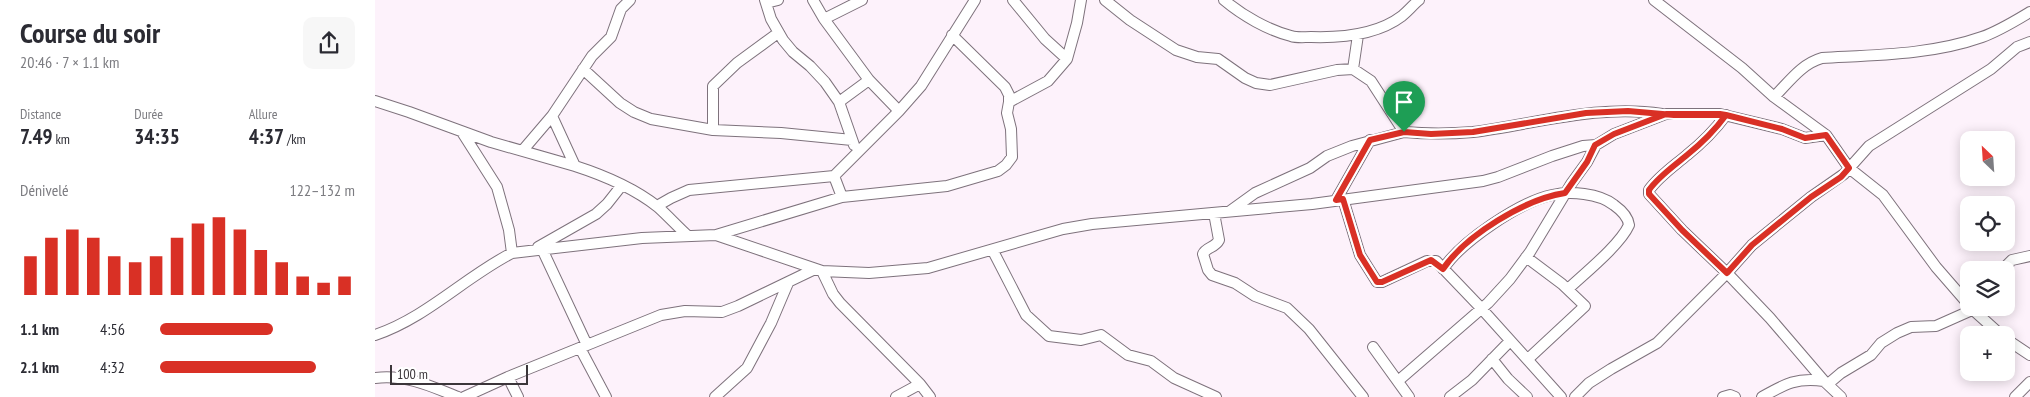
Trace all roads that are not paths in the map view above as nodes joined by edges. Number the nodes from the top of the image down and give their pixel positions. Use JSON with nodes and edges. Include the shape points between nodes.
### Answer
{"nodes":[{"id":1,"x":630,"y":0,"type":"edge"},
{"id":2,"x":778,"y":0,"type":"edge"},
{"id":3,"x":813,"y":0,"type":"edge"},
{"id":4,"x":862,"y":0,"type":"edge"},
{"id":5,"x":975,"y":0,"type":"edge"},
{"id":6,"x":1013,"y":0,"type":"edge"},
{"id":7,"x":1081,"y":0,"type":"edge"},
{"id":8,"x":1105,"y":0,"type":"edge"},
{"id":9,"x":1224,"y":0,"type":"edge"},
{"id":10,"x":1419,"y":0,"type":"edge"},
{"id":11,"x":1654,"y":0,"type":"edge"},
{"id":12,"x":766,"y":2,"type":"edge"},
{"id":13,"x":2030,"y":12,"type":"edge"},
{"id":14,"x":824,"y":19,"type":"junction"},
{"id":15,"x":778,"y":33,"type":"junction"},
{"id":16,"x":952,"y":35,"type":"junction"},
{"id":17,"x":1358,"y":35,"type":"junction"},
{"id":18,"x":2030,"y":42,"type":"edge"},
{"id":19,"x":1067,"y":59,"type":"junction"},
{"id":20,"x":583,"y":69,"type":"junction"},
{"id":21,"x":1353,"y":69,"type":"junction"},
{"id":22,"x":869,"y":80,"type":"junction"},
{"id":23,"x":1775,"y":97,"type":"junction"},
{"id":24,"x":375,"y":101,"type":"edge"},
{"id":25,"x":839,"y":102,"type":"junction"},
{"id":26,"x":1009,"y":102,"type":"junction"},
{"id":27,"x":899,"y":111,"type":"junction"},
{"id":28,"x":1666,"y":114,"type":"junction"},
{"id":29,"x":1726,"y":115,"type":"junction"},
{"id":30,"x":552,"y":116,"type":"junction"},
{"id":31,"x":713,"y":130,"type":"junction"},
{"id":32,"x":462,"y":132,"type":"junction"},
{"id":33,"x":1404,"y":132,"type":"junction"},
{"id":34,"x":1826,"y":135,"type":"junction"},
{"id":35,"x":852,"y":140,"type":"junction"},
{"id":36,"x":1370,"y":140,"type":"junction"},
{"id":37,"x":1595,"y":145,"type":"junction"},
{"id":38,"x":523,"y":150,"type":"junction"},
{"id":39,"x":857,"y":152,"type":"junction"},
{"id":40,"x":575,"y":166,"type":"junction"},
{"id":41,"x":1849,"y":168,"type":"junction"},
{"id":42,"x":834,"y":176,"type":"junction"},
{"id":43,"x":621,"y":186,"type":"junction"},
{"id":44,"x":1565,"y":193,"type":"junction"},
{"id":45,"x":842,"y":197,"type":"junction"},
{"id":46,"x":1340,"y":199,"type":"junction"},
{"id":47,"x":657,"y":206,"type":"junction"},
{"id":48,"x":1230,"y":211,"type":"junction"},
{"id":49,"x":1213,"y":213,"type":"junction"},
{"id":50,"x":716,"y":235,"type":"junction"},
{"id":51,"x":688,"y":236,"type":"junction"},
{"id":52,"x":537,"y":250,"type":"junction"},
{"id":53,"x":993,"y":250,"type":"junction"},
{"id":54,"x":512,"y":253,"type":"junction"},
{"id":55,"x":2030,"y":256,"type":"edge"},
{"id":56,"x":1526,"y":258,"type":"junction"},
{"id":57,"x":2011,"y":261,"type":"edge"},
{"id":58,"x":1443,"y":269,"type":"junction"},
{"id":59,"x":819,"y":270,"type":"junction"},
{"id":60,"x":1727,"y":273,"type":"junction"},
{"id":61,"x":788,"y":283,"type":"junction"},
{"id":62,"x":1568,"y":289,"type":"junction"},
{"id":63,"x":1960,"y":294,"type":"edge"},
{"id":64,"x":1481,"y":308,"type":"junction"},
{"id":65,"x":1960,"y":312,"type":"edge"},
{"id":66,"x":1981,"y":316,"type":"edge"},
{"id":67,"x":1991,"y":326,"type":"edge"},
{"id":68,"x":375,"y":335,"type":"edge"},
{"id":69,"x":1510,"y":341,"type":"junction"},
{"id":70,"x":2015,"y":345,"type":"edge"},
{"id":71,"x":584,"y":346,"type":"junction"},
{"id":72,"x":1373,"y":347,"type":"dead end"},
{"id":73,"x":2030,"y":355,"type":"edge"},
{"id":74,"x":1492,"y":359,"type":"junction"},
{"id":75,"x":1528,"y":359,"type":"junction"},
{"id":76,"x":508,"y":377,"type":"junction"},
{"id":77,"x":375,"y":378,"type":"edge"},
{"id":78,"x":1398,"y":382,"type":"junction"},
{"id":79,"x":1826,"y":382,"type":"junction"},
{"id":80,"x":2030,"y":382,"type":"edge"},
{"id":81,"x":920,"y":384,"type":"junction"},
{"id":82,"x":458,"y":397,"type":"edge"},
{"id":83,"x":464,"y":397,"type":"edge"},
{"id":84,"x":517,"y":397,"type":"edge"},
{"id":85,"x":606,"y":397,"type":"edge"},
{"id":86,"x":715,"y":397,"type":"edge"},
{"id":87,"x":896,"y":397,"type":"edge"},
{"id":88,"x":930,"y":397,"type":"edge"},
{"id":89,"x":1216,"y":397,"type":"edge"},
{"id":90,"x":1363,"y":397,"type":"edge"},
{"id":91,"x":1409,"y":397,"type":"edge"},
{"id":92,"x":1450,"y":397,"type":"edge"},
{"id":93,"x":1527,"y":397,"type":"edge"},
{"id":94,"x":1561,"y":397,"type":"edge"},
{"id":95,"x":1575,"y":397,"type":"edge"},
{"id":96,"x":1723,"y":397,"type":"edge"},
{"id":97,"x":1735,"y":397,"type":"edge"},
{"id":98,"x":1762,"y":397,"type":"edge"},
{"id":99,"x":1841,"y":397,"type":"edge"},
{"id":100,"x":2015,"y":397,"type":"edge"}],
"edges":[{"from":1,"to":20,"type":"street","via":[[621,9],[611,37]]},
{"from":2,"to":12,"type":"street"},
{"from":3,"to":14,"type":"street"},
{"from":4,"to":14,"type":"street"},
{"from":5,"to":16,"type":"street"},
{"from":6,"to":19,"type":"street","via":[[1045,39]]},
{"from":7,"to":19,"type":"street"},
{"from":8,"to":21,"type":"street","via":[[1176,50],[1218,59],[1256,83],[1270,85]]},
{"from":9,"to":17,"type":"street","via":[[1265,26],[1293,37]]},
{"from":10,"to":17,"type":"street","via":[[1401,16]]},
{"from":11,"to":23,"type":"street"},
{"from":12,"to":15,"type":"street"},
{"from":13,"to":23,"type":"street","via":[[1983,36],[1955,44],[1898,53],[1822,58],[1803,66]]},
{"from":14,"to":22,"type":"street"},
{"from":15,"to":25,"type":"street","via":[[825,82]]},
{"from":15,"to":31,"type":"street","via":[[737,63],[713,86]]},
{"from":16,"to":26,"type":"street","via":[[1005,87]]},
{"from":16,"to":27,"type":"street","via":[[921,86]]},
{"from":17,"to":21,"type":"street"},
{"from":18,"to":41,"type":"street","via":[[2017,47],[1991,68],[1879,139]]},
{"from":19,"to":26,"type":"street","via":[[1048,82]]},
{"from":20,"to":30,"type":"street"},
{"from":20,"to":31,"type":"street","via":[[634,112],[651,119]]},
{"from":21,"to":33,"type":"street","via":[[1371,82]]},
{"from":22,"to":25,"type":"street"},
{"from":22,"to":27,"type":"street"},
{"from":23,"to":34,"type":"street"},
{"from":24,"to":32,"type":"street"},
{"from":25,"to":35,"type":"street"},
{"from":26,"to":45,"type":"street","via":[[1007,113],[1012,157],[998,171],[947,186]]},
{"from":27,"to":39,"type":"street"},
{"from":28,"to":29,"type":"street"},
{"from":28,"to":33,"type":"street","via":[[1628,111],[1586,113],[1473,132]]},
{"from":28,"to":37,"type":"street"},
{"from":29,"to":34,"type":"street","via":[[1805,138]]},
{"from":29,"to":60,"type":"street","via":[[1715,130],[1656,181],[1649,194]]},
{"from":30,"to":38,"type":"street"},
{"from":30,"to":40,"type":"street"},
{"from":31,"to":35,"type":"street"},
{"from":32,"to":38,"type":"street"},
{"from":32,"to":54,"type":"street","via":[[497,188]]},
{"from":33,"to":36,"type":"street"},
{"from":34,"to":41,"type":"street"},
{"from":35,"to":39,"type":"street"},
{"from":36,"to":46,"type":"street"},
{"from":36,"to":48,"type":"street","via":[[1327,156],[1310,168],[1255,193]]},
{"from":37,"to":44,"type":"street"},
{"from":37,"to":46,"type":"street","via":[[1583,146],[1483,181]]},
{"from":38,"to":40,"type":"street"},
{"from":39,"to":42,"type":"street"},
{"from":40,"to":43,"type":"street","via":[[600,174]]},
{"from":41,"to":60,"type":"street","via":[[1752,245]]},
{"from":41,"to":63,"type":"street","via":[[1883,195]]},
{"from":42,"to":45,"type":"street"},
{"from":42,"to":47,"type":"street","via":[[689,190]]},
{"from":43,"to":47,"type":"street"},
{"from":43,"to":52,"type":"street","via":[[596,214]]},
{"from":44,"to":56,"type":"street"},
{"from":44,"to":58,"type":"street","via":[[1536,201],[1497,221],[1464,246]]},
{"from":44,"to":62,"type":"street","via":[[1610,201],[1625,215],[1629,226]]},
{"from":45,"to":50,"type":"street"},
{"from":46,"to":48,"type":"street"},
{"from":46,"to":58,"type":"street","via":[[1360,255],[1377,282],[1431,260]]},
{"from":47,"to":51,"type":"street"},
{"from":48,"to":49,"type":"street"},
{"from":49,"to":53,"type":"street","via":[[1092,224],[1063,229]]},
{"from":49,"to":90,"type":"street","via":[[1219,240],[1203,254],[1211,276],[1235,283],[1255,296],[1287,308],[1309,329]]},
{"from":50,"to":51,"type":"street"},
{"from":50,"to":59,"type":"street"},
{"from":51,"to":52,"type":"street"},
{"from":52,"to":54,"type":"street"},
{"from":52,"to":71,"type":"street"},
{"from":53,"to":59,"type":"street","via":[[928,268],[869,273]]},
{"from":53,"to":89,"type":"street","via":[[1026,315],[1049,336],[1081,340],[1101,335],[1128,355],[1151,360],[1174,378]]},
{"from":54,"to":68,"type":"street","via":[[429,308]]},
{"from":55,"to":57,"type":"street"},
{"from":56,"to":62,"type":"street"},
{"from":56,"to":64,"type":"street"},
{"from":58,"to":64,"type":"street"},
{"from":59,"to":61,"type":"street"},
{"from":59,"to":81,"type":"street","via":[[840,303]]},
{"from":60,"to":79,"type":"street"},
{"from":60,"to":95,"type":"street","via":[[1657,343],[1589,383]]},
{"from":61,"to":71,"type":"street","via":[[722,312],[672,312]]},
{"from":61,"to":86,"type":"street","via":[[747,368]]},
{"from":62,"to":75,"type":"street","via":[[1585,307]]},
{"from":64,"to":69,"type":"street"},
{"from":64,"to":78,"type":"street"},
{"from":65,"to":79,"type":"street","via":[[1936,326],[1911,327],[1897,333],[1881,343],[1871,355]]},
{"from":66,"to":67,"type":"street"},
{"from":69,"to":74,"type":"street"},
{"from":69,"to":75,"type":"street"},
{"from":70,"to":73,"type":"street"},
{"from":71,"to":76,"type":"street"},
{"from":71,"to":85,"type":"street"},
{"from":72,"to":78,"type":"street"},
{"from":74,"to":92,"type":"street"},
{"from":74,"to":93,"type":"street"},
{"from":75,"to":94,"type":"street"},
{"from":76,"to":83,"type":"street"},
{"from":76,"to":84,"type":"street"},
{"from":77,"to":82,"type":"street","via":[[405,378]]},
{"from":78,"to":91,"type":"street"},
{"from":79,"to":98,"type":"street","via":[[1807,378],[1790,382]]},
{"from":79,"to":99,"type":"street"},
{"from":80,"to":100,"type":"street"},
{"from":81,"to":87,"type":"street"},
{"from":81,"to":88,"type":"street"},
{"from":96,"to":97,"type":"street"}]}
